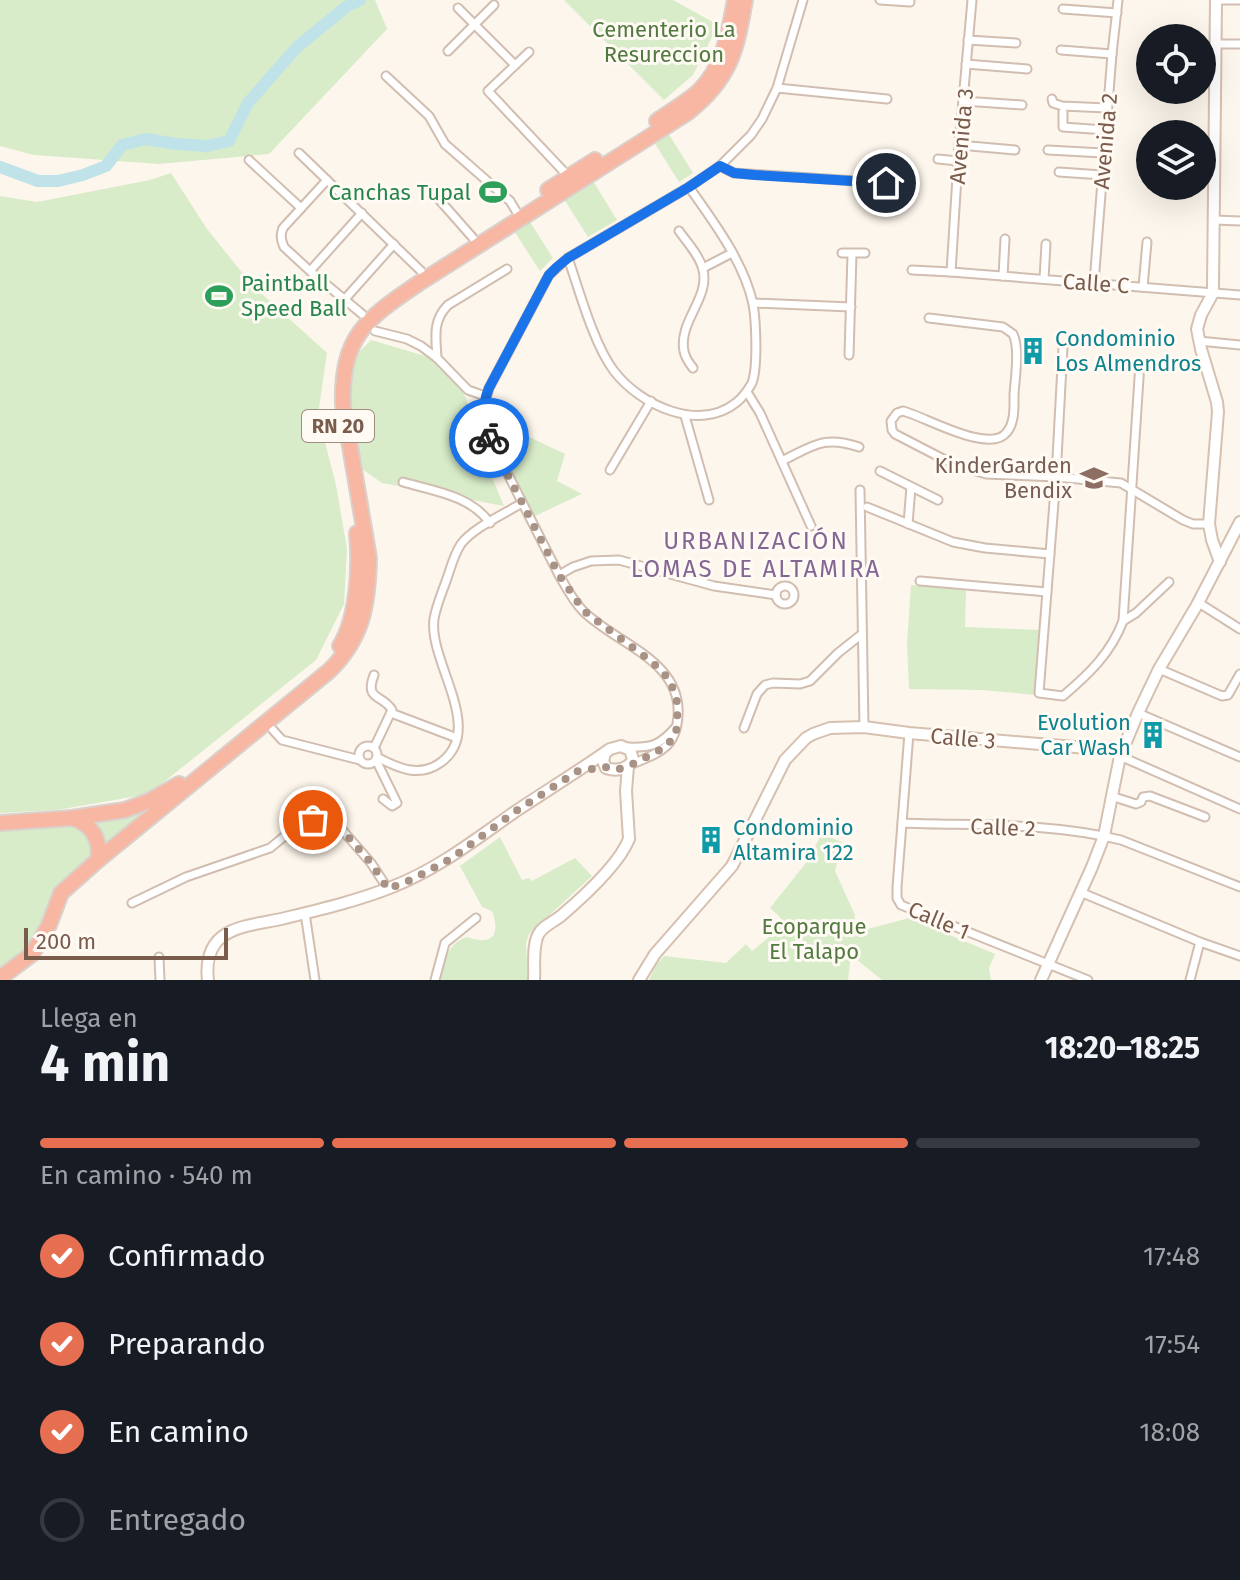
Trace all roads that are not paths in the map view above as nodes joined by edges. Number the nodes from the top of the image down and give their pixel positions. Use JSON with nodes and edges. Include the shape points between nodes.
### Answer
{"nodes":[{"id":1,"x":735,"y":0,"type":"edge"},
{"id":2,"x":745,"y":0,"type":"edge"},
{"id":3,"x":803,"y":0,"type":"edge"},
{"id":4,"x":880,"y":0,"type":"edge"},
{"id":5,"x":972,"y":0,"type":"edge"},
{"id":6,"x":1118,"y":0,"type":"edge"},
{"id":7,"x":1216,"y":0,"type":"edge"},
{"id":8,"x":1240,"y":0,"type":"edge"},
{"id":9,"x":910,"y":2,"type":"dead end"},
{"id":10,"x":494,"y":5,"type":"dead end"},
{"id":11,"x":458,"y":8,"type":"dead end"},
{"id":12,"x":1063,"y":9,"type":"dead end"},
{"id":13,"x":1117,"y":13,"type":"junction"},
{"id":14,"x":475,"y":24,"type":"junction"},
{"id":15,"x":1216,"y":24,"type":"edge"},
{"id":16,"x":968,"y":40,"type":"junction"},
{"id":17,"x":1016,"y":43,"type":"dead end"},
{"id":18,"x":1216,"y":44,"type":"edge"},
{"id":19,"x":1240,"y":44,"type":"edge"},
{"id":20,"x":1061,"y":50,"type":"dead end"},
{"id":21,"x":448,"y":51,"type":"dead end"},
{"id":22,"x":529,"y":52,"type":"dead end"},
{"id":23,"x":1112,"y":54,"type":"junction"},
{"id":24,"x":966,"y":64,"type":"junction"},
{"id":25,"x":515,"y":65,"type":"junction"},
{"id":26,"x":1027,"y":69,"type":"dead end"},
{"id":27,"x":386,"y":76,"type":"dead end"},
{"id":28,"x":777,"y":88,"type":"junction"},
{"id":29,"x":887,"y":99,"type":"dead end"},
{"id":30,"x":1052,"y":99,"type":"dead end"},
{"id":31,"x":963,"y":101,"type":"junction"},
{"id":32,"x":1216,"y":104,"type":"edge"},
{"id":33,"x":1022,"y":105,"type":"dead end"},
{"id":34,"x":1107,"y":108,"type":"junction"},
{"id":35,"x":1063,"y":112,"type":"dead end"},
{"id":36,"x":1105,"y":130,"type":"junction"},
{"id":37,"x":959,"y":145,"type":"junction"},
{"id":38,"x":1015,"y":150,"type":"dead end"},
{"id":39,"x":1048,"y":150,"type":"dead end"},
{"id":40,"x":299,"y":153,"type":"dead end"},
{"id":41,"x":1103,"y":153,"type":"junction"},
{"id":42,"x":938,"y":159,"type":"dead end"},
{"id":43,"x":249,"y":160,"type":"dead end"},
{"id":44,"x":958,"y":161,"type":"junction"},
{"id":45,"x":720,"y":166,"type":"junction"},
{"id":46,"x":1059,"y":172,"type":"dead end"},
{"id":47,"x":1102,"y":175,"type":"junction"},
{"id":48,"x":568,"y":176,"type":"junction"},
{"id":49,"x":327,"y":180,"type":"junction"},
{"id":50,"x":886,"y":183,"type":"dead end"},
{"id":51,"x":689,"y":187,"type":"junction"},
{"id":52,"x":436,"y":196,"type":"dead end"},
{"id":53,"x":301,"y":208,"type":"junction"},
{"id":54,"x":516,"y":211,"type":"junction"},
{"id":55,"x":362,"y":213,"type":"junction"},
{"id":56,"x":1215,"y":220,"type":"junction"},
{"id":57,"x":1240,"y":221,"type":"edge"},
{"id":58,"x":679,"y":231,"type":"dead end"},
{"id":59,"x":473,"y":238,"type":"junction"},
{"id":60,"x":1005,"y":239,"type":"dead end"},
{"id":61,"x":1147,"y":242,"type":"dead end"},
{"id":62,"x":394,"y":244,"type":"junction"},
{"id":63,"x":1046,"y":244,"type":"dead end"},
{"id":64,"x":732,"y":253,"type":"junction"},
{"id":65,"x":842,"y":253,"type":"dead end"},
{"id":66,"x":865,"y":253,"type":"dead end"},
{"id":67,"x":852,"y":254,"type":"junction"},
{"id":68,"x":568,"y":258,"type":"junction"},
{"id":69,"x":703,"y":268,"type":"junction"},
{"id":70,"x":507,"y":269,"type":"dead end"},
{"id":71,"x":912,"y":270,"type":"dead end"},
{"id":72,"x":310,"y":271,"type":"junction"},
{"id":73,"x":421,"y":271,"type":"junction"},
{"id":74,"x":951,"y":272,"type":"junction"},
{"id":75,"x":1003,"y":276,"type":"junction"},
{"id":76,"x":1044,"y":279,"type":"junction"},
{"id":77,"x":1094,"y":283,"type":"junction"},
{"id":78,"x":1143,"y":287,"type":"junction"},
{"id":79,"x":1213,"y":293,"type":"junction"},
{"id":80,"x":1240,"y":295,"type":"edge"},
{"id":81,"x":345,"y":299,"type":"junction"},
{"id":82,"x":753,"y":303,"type":"junction"},
{"id":83,"x":851,"y":307,"type":"junction"},
{"id":84,"x":362,"y":314,"type":"junction"},
{"id":85,"x":929,"y":318,"type":"dead end"},
{"id":86,"x":375,"y":331,"type":"dead end"},
{"id":87,"x":1199,"y":341,"type":"junction"},
{"id":88,"x":1240,"y":345,"type":"edge"},
{"id":89,"x":1063,"y":347,"type":"dead end"},
{"id":90,"x":849,"y":355,"type":"dead end"},
{"id":91,"x":437,"y":358,"type":"junction"},
{"id":92,"x":1140,"y":363,"type":"dead end"},
{"id":93,"x":693,"y":368,"type":"dead end"},
{"id":94,"x":747,"y":392,"type":"junction"},
{"id":95,"x":485,"y":396,"type":"junction"},
{"id":96,"x":651,"y":401,"type":"junction"},
{"id":97,"x":685,"y":416,"type":"junction"},
{"id":98,"x":859,"y":447,"type":"dead end"},
{"id":99,"x":782,"y":461,"type":"junction"},
{"id":100,"x":610,"y":470,"type":"dead end"},
{"id":101,"x":880,"y":471,"type":"dead end"},
{"id":102,"x":1056,"y":477,"type":"junction"},
{"id":103,"x":403,"y":482,"type":"dead end"},
{"id":104,"x":911,"y":487,"type":"junction"},
{"id":105,"x":1132,"y":487,"type":"junction"},
{"id":106,"x":860,"y":490,"type":"dead end"},
{"id":107,"x":709,"y":500,"type":"dead end"},
{"id":108,"x":938,"y":500,"type":"dead end"},
{"id":109,"x":522,"y":503,"type":"junction"},
{"id":110,"x":867,"y":507,"type":"dead end"},
{"id":111,"x":1240,"y":522,"type":"edge"},
{"id":112,"x":490,"y":523,"type":"junction"},
{"id":113,"x":908,"y":524,"type":"junction"},
{"id":114,"x":1209,"y":524,"type":"junction"},
{"id":115,"x":811,"y":526,"type":"dead end"},
{"id":116,"x":1232,"y":537,"type":"junction"},
{"id":117,"x":1050,"y":554,"type":"junction"},
{"id":118,"x":1220,"y":562,"type":"junction"},
{"id":119,"x":559,"y":575,"type":"junction"},
{"id":120,"x":920,"y":581,"type":"dead end"},
{"id":121,"x":1169,"y":582,"type":"dead end"},
{"id":122,"x":1047,"y":592,"type":"junction"},
{"id":123,"x":776,"y":595,"type":"dead end"},
{"id":124,"x":1199,"y":603,"type":"junction"},
{"id":125,"x":1123,"y":621,"type":"junction"},
{"id":126,"x":1240,"y":629,"type":"edge"},
{"id":127,"x":862,"y":634,"type":"junction"},
{"id":128,"x":1159,"y":669,"type":"junction"},
{"id":129,"x":1240,"y":674,"type":"edge"},
{"id":130,"x":374,"y":675,"type":"dead end"},
{"id":131,"x":391,"y":713,"type":"junction"},
{"id":132,"x":1138,"y":713,"type":"junction"},
{"id":133,"x":677,"y":725,"type":"junction"},
{"id":134,"x":864,"y":727,"type":"junction"},
{"id":135,"x":744,"y":728,"type":"dead end"},
{"id":136,"x":273,"y":730,"type":"dead end"},
{"id":137,"x":909,"y":733,"type":"junction"},
{"id":138,"x":457,"y":738,"type":"junction"},
{"id":139,"x":624,"y":747,"type":"junction"},
{"id":140,"x":374,"y":748,"type":"junction"},
{"id":141,"x":607,"y":751,"type":"junction"},
{"id":142,"x":1121,"y":753,"type":"junction"},
{"id":143,"x":1240,"y":757,"type":"edge"},
{"id":144,"x":376,"y":759,"type":"junction"},
{"id":145,"x":360,"y":760,"type":"junction"},
{"id":146,"x":629,"y":765,"type":"junction"},
{"id":147,"x":607,"y":768,"type":"junction"},
{"id":148,"x":578,"y":771,"type":"junction"},
{"id":149,"x":626,"y":791,"type":"junction"},
{"id":150,"x":1111,"y":796,"type":"junction"},
{"id":151,"x":383,"y":799,"type":"dead end"},
{"id":152,"x":1240,"y":809,"type":"edge"},
{"id":153,"x":1205,"y":817,"type":"dead end"},
{"id":154,"x":72,"y":818,"type":"junction"},
{"id":155,"x":0,"y":823,"type":"edge"},
{"id":156,"x":902,"y":823,"type":"junction"},
{"id":157,"x":1104,"y":836,"type":"junction"},
{"id":158,"x":98,"y":860,"type":"junction"},
{"id":159,"x":1240,"y":887,"type":"edge"},
{"id":160,"x":388,"y":889,"type":"junction"},
{"id":161,"x":1080,"y":892,"type":"junction"},
{"id":162,"x":132,"y":903,"type":"dead end"},
{"id":163,"x":305,"y":913,"type":"junction"},
{"id":164,"x":476,"y":918,"type":"dead end"},
{"id":165,"x":1200,"y":942,"type":"junction"},
{"id":166,"x":1240,"y":956,"type":"edge"},
{"id":167,"x":159,"y":957,"type":"dead end"},
{"id":168,"x":1048,"y":965,"type":"junction"},
{"id":169,"x":0,"y":978,"type":"edge"},
{"id":170,"x":160,"y":980,"type":"edge"},
{"id":171,"x":208,"y":980,"type":"edge"},
{"id":172,"x":315,"y":980,"type":"edge"},
{"id":173,"x":435,"y":980,"type":"edge"},
{"id":174,"x":534,"y":980,"type":"edge"},
{"id":175,"x":639,"y":980,"type":"edge"},
{"id":176,"x":1041,"y":980,"type":"edge"},
{"id":177,"x":1088,"y":980,"type":"edge"},
{"id":178,"x":1190,"y":980,"type":"edge"}],
"edges":[{"from":1,"to":48,"type":"highway","number":"RN 20","via":[[723,50],[699,91]]},
{"from":2,"to":158,"type":"highway","number":"RN 20","via":[[729,66],[698,104],[380,309],[361,330],[348,355],[343,387],[369,558],[363,620],[355,639],[329,671]]},
{"from":3,"to":28,"type":"street"},
{"from":4,"to":9,"type":"street"},
{"from":5,"to":16,"type":"street","name":"Avenida 3"},
{"from":6,"to":13,"type":"street","name":"Avenida 2"},
{"from":7,"to":8,"type":"street"},
{"from":7,"to":15,"type":"street"},
{"from":10,"to":14,"type":"street"},
{"from":11,"to":14,"type":"street"},
{"from":12,"to":13,"type":"street"},
{"from":13,"to":23,"type":"street","name":"Avenida 2"},
{"from":14,"to":21,"type":"street"},
{"from":14,"to":25,"type":"street"},
{"from":16,"to":17,"type":"street"},
{"from":16,"to":24,"type":"street","name":"Avenida 3"},
{"from":18,"to":19,"type":"street"},
{"from":20,"to":23,"type":"street"},
{"from":22,"to":25,"type":"street"},
{"from":23,"to":34,"type":"street","name":"Avenida 2"},
{"from":24,"to":26,"type":"street"},
{"from":24,"to":31,"type":"street","name":"Avenida 3"},
{"from":25,"to":48,"type":"street","via":[[488,91]]},
{"from":27,"to":54,"type":"street","via":[[429,116],[445,144]]},
{"from":28,"to":29,"type":"street"},
{"from":28,"to":45,"type":"street","via":[[751,135]]},
{"from":30,"to":34,"type":"street","via":[[1062,106]]},
{"from":31,"to":33,"type":"street"},
{"from":31,"to":37,"type":"street","name":"Avenida 3"},
{"from":32,"to":56,"type":"street"},
{"from":34,"to":36,"type":"street","name":"Avenida 2"},
{"from":35,"to":36,"type":"street","via":[[1063,127]]},
{"from":36,"to":41,"type":"street","name":"Avenida 2"},
{"from":37,"to":38,"type":"street"},
{"from":37,"to":44,"type":"street","name":"Avenida 3"},
{"from":39,"to":41,"type":"street"},
{"from":40,"to":49,"type":"street"},
{"from":41,"to":47,"type":"street","name":"Avenida 2"},
{"from":42,"to":44,"type":"street"},
{"from":43,"to":53,"type":"street"},
{"from":44,"to":74,"type":"street","name":"Avenida 3"},
{"from":45,"to":50,"type":"street","via":[[734,173]]},
{"from":45,"to":51,"type":"street"},
{"from":46,"to":47,"type":"street"},
{"from":47,"to":77,"type":"street","name":"Avenida 2"},
{"from":48,"to":54,"type":"highway","number":"RN 20"},
{"from":49,"to":53,"type":"street"},
{"from":49,"to":55,"type":"street"},
{"from":51,"to":64,"type":"street"},
{"from":51,"to":68,"type":"street"},
{"from":52,"to":59,"type":"street"},
{"from":53,"to":72,"type":"street","via":[[281,238]]},
{"from":54,"to":59,"type":"highway","number":"RN 20"},
{"from":55,"to":62,"type":"street"},
{"from":55,"to":72,"type":"street"},
{"from":56,"to":57,"type":"street"},
{"from":56,"to":79,"type":"street"},
{"from":58,"to":69,"type":"street"},
{"from":59,"to":73,"type":"highway","number":"RN 20"},
{"from":60,"to":75,"type":"street"},
{"from":61,"to":78,"type":"street"},
{"from":62,"to":73,"type":"street"},
{"from":62,"to":81,"type":"street"},
{"from":63,"to":76,"type":"street"},
{"from":64,"to":69,"type":"street"},
{"from":64,"to":82,"type":"street"},
{"from":65,"to":67,"type":"street"},
{"from":66,"to":67,"type":"street"},
{"from":67,"to":83,"type":"street"},
{"from":68,"to":95,"type":"street","via":[[549,275]]},
{"from":68,"to":96,"type":"street","via":[[607,361],[623,381]]},
{"from":69,"to":93,"type":"street","via":[[684,343]]},
{"from":70,"to":91,"type":"street","via":[[442,311],[435,328]]},
{"from":71,"to":74,"type":"street","name":"Calle C"},
{"from":72,"to":81,"type":"street"},
{"from":73,"to":84,"type":"highway","number":"RN 20"},
{"from":74,"to":75,"type":"street","name":"Calle C"},
{"from":75,"to":76,"type":"street","name":"Calle C"},
{"from":76,"to":77,"type":"street","name":"Calle C"},
{"from":77,"to":78,"type":"street","name":"Calle C"},
{"from":78,"to":79,"type":"street","name":"Calle C"},
{"from":79,"to":80,"type":"street","name":"Calle C"},
{"from":79,"to":87,"type":"street","via":[[1199,321]]},
{"from":81,"to":84,"type":"street"},
{"from":82,"to":83,"type":"street"},
{"from":82,"to":94,"type":"street","via":[[755,367]]},
{"from":83,"to":90,"type":"street"},
{"from":84,"to":154,"type":"highway","number":"RN 20","via":[[345,338],[335,376],[335,408],[358,554],[345,638],[326,663],[175,787],[134,807]]},
{"from":85,"to":102,"type":"street","via":[[1003,327],[1013,334],[1011,425],[1003,436],[989,440],[903,411],[891,421],[895,434],[972,471]]},
{"from":86,"to":91,"type":"street","via":[[407,339]]},
{"from":87,"to":88,"type":"street"},
{"from":87,"to":114,"type":"street","via":[[1218,412]]},
{"from":89,"to":102,"type":"street"},
{"from":91,"to":95,"type":"street","via":[[468,390]]},
{"from":92,"to":105,"type":"street"},
{"from":94,"to":97,"type":"street","via":[[721,411]]},
{"from":94,"to":99,"type":"street"},
{"from":95,"to":109,"type":"street","via":[[485,427]]},
{"from":96,"to":97,"type":"street"},
{"from":96,"to":100,"type":"street"},
{"from":97,"to":107,"type":"street"},
{"from":98,"to":99,"type":"street","via":[[825,441]]},
{"from":99,"to":115,"type":"street"},
{"from":101,"to":104,"type":"street"},
{"from":102,"to":105,"type":"street"},
{"from":102,"to":117,"type":"street"},
{"from":103,"to":112,"type":"street","via":[[462,499]]},
{"from":104,"to":108,"type":"street"},
{"from":104,"to":113,"type":"street"},
{"from":105,"to":114,"type":"street","via":[[1183,520]]},
{"from":105,"to":125,"type":"street"},
{"from":106,"to":127,"type":"street"},
{"from":109,"to":112,"type":"street"},
{"from":109,"to":119,"type":"street"},
{"from":110,"to":113,"type":"street"},
{"from":111,"to":116,"type":"street"},
{"from":112,"to":138,"type":"street","via":[[462,542],[434,615],[434,642],[457,708]]},
{"from":113,"to":117,"type":"street","via":[[969,546]]},
{"from":114,"to":116,"type":"street"},
{"from":114,"to":118,"type":"street"},
{"from":116,"to":118,"type":"street"},
{"from":117,"to":122,"type":"street"},
{"from":118,"to":124,"type":"street"},
{"from":119,"to":123,"type":"street","via":[[591,561],[619,560],[714,586]]},
{"from":119,"to":133,"type":"street","via":[[584,611],[670,680],[678,705]]},
{"from":120,"to":122,"type":"street"},
{"from":121,"to":125,"type":"street"},
{"from":122,"to":125,"type":"street","via":[[1039,693],[1063,696],[1111,647]]},
{"from":124,"to":126,"type":"street"},
{"from":124,"to":128,"type":"street"},
{"from":127,"to":134,"type":"street"},
{"from":127,"to":135,"type":"street","via":[[810,681],[765,685]]},
{"from":128,"to":129,"type":"street","via":[[1222,696],[1228,695]]},
{"from":128,"to":132,"type":"street"},
{"from":130,"to":131,"type":"street","via":[[371,692],[390,705]]},
{"from":131,"to":138,"type":"street"},
{"from":131,"to":140,"type":"street"},
{"from":132,"to":142,"type":"street"},
{"from":132,"to":143,"type":"street"},
{"from":133,"to":139,"type":"street","via":[[656,745]]},
{"from":133,"to":146,"type":"street","via":[[676,735],[664,748]]},
{"from":134,"to":137,"type":"street","name":"Calle 3"},
{"from":134,"to":175,"type":"street","name":"Calle 3","via":[[821,730],[785,760],[732,866],[655,954]]},
{"from":136,"to":145,"type":"street","via":[[282,740]]},
{"from":137,"to":142,"type":"street","name":"Calle 3"},
{"from":137,"to":156,"type":"street","name":"Calle 1"},
{"from":138,"to":144,"type":"street","via":[[449,755],[427,769],[405,770]]},
{"from":139,"to":141,"type":"street"},
{"from":139,"to":146,"type":"street","via":[[632,756]]},
{"from":140,"to":144,"type":"street"},
{"from":140,"to":145,"type":"street","via":[[362,747]]},
{"from":141,"to":147,"type":"street"},
{"from":141,"to":148,"type":"street"},
{"from":142,"to":150,"type":"street"},
{"from":142,"to":152,"type":"street"},
{"from":144,"to":145,"type":"street","via":[[368,764]]},
{"from":144,"to":151,"type":"street","via":[[397,803],[392,806]]},
{"from":146,"to":147,"type":"street"},
{"from":146,"to":149,"type":"street"},
{"from":147,"to":148,"type":"street"},
{"from":147,"to":149,"type":"street"},
{"from":148,"to":160,"type":"street","via":[[452,858]]},
{"from":149,"to":174,"type":"street","via":[[627,845],[602,876],[541,929]]},
{"from":150,"to":153,"type":"street","via":[[1136,804],[1150,796]]},
{"from":150,"to":157,"type":"street"},
{"from":154,"to":155,"type":"highway","number":"RN 20"},
{"from":154,"to":158,"type":"highway","via":[[94,833]]},
{"from":156,"to":157,"type":"street","name":"Calle 2","via":[[1054,828]]},
{"from":156,"to":168,"type":"street","name":"Calle 1","via":[[897,893],[901,905]]},
{"from":157,"to":159,"type":"street","name":"Calle 2"},
{"from":157,"to":161,"type":"street"},
{"from":158,"to":169,"type":"highway","number":"RN 20","via":[[61,893],[32,954]]},
{"from":160,"to":162,"type":"street","via":[[338,825],[313,820],[302,822],[270,848],[186,877]]},
{"from":160,"to":163,"type":"street"},
{"from":161,"to":165,"type":"street"},
{"from":161,"to":168,"type":"street"},
{"from":163,"to":171,"type":"street","via":[[225,935],[211,949]]},
{"from":163,"to":172,"type":"street"},
{"from":164,"to":173,"type":"street","via":[[445,943]]},
{"from":165,"to":166,"type":"street"},
{"from":165,"to":178,"type":"street"},
{"from":167,"to":170,"type":"street"},
{"from":168,"to":176,"type":"street"},
{"from":168,"to":177,"type":"street"}]}
